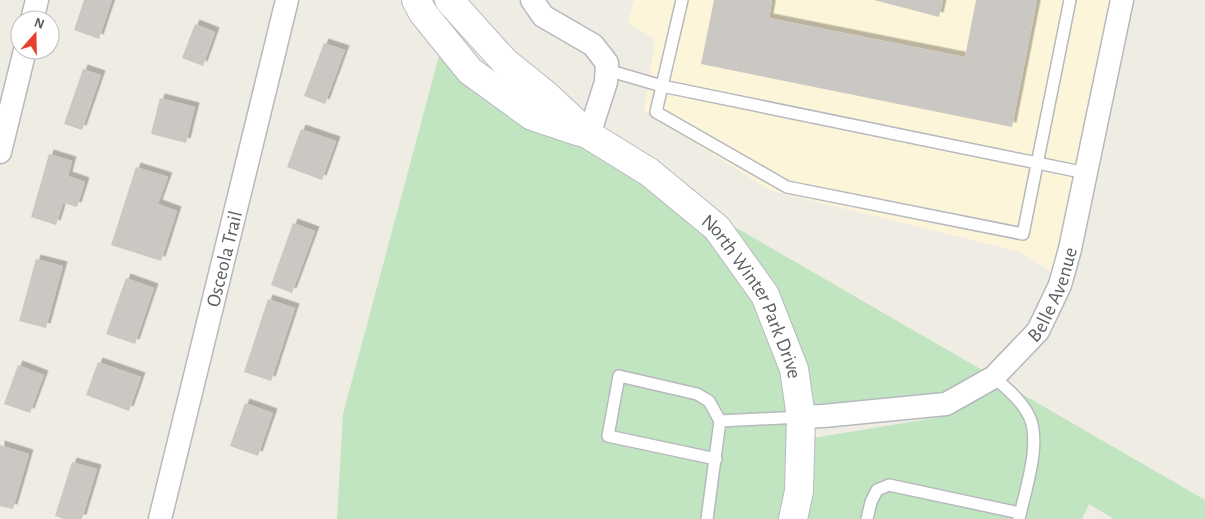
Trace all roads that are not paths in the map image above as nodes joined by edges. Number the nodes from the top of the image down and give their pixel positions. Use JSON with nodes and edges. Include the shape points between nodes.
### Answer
{"nodes":[{"id":1,"x":287,"y":0,"type":"edge"},
{"id":2,"x":416,"y":0,"type":"edge"},
{"id":3,"x":449,"y":0,"type":"edge"},
{"id":4,"x":532,"y":0,"type":"edge"},
{"id":5,"x":682,"y":0,"type":"edge"},
{"id":6,"x":1070,"y":0,"type":"edge"},
{"id":7,"x":1122,"y":0,"type":"edge"},
{"id":8,"x":23,"y":60,"type":"edge"},
{"id":9,"x":607,"y":70,"type":"junction"},
{"id":10,"x":662,"y":86,"type":"junction"},
{"id":11,"x":589,"y":135,"type":"junction"},
{"id":12,"x":0,"y":152,"type":"edge"},
{"id":13,"x":1037,"y":163,"type":"junction"},
{"id":14,"x":1086,"y":173,"type":"junction"},
{"id":15,"x":994,"y":377,"type":"junction"},
{"id":16,"x":801,"y":417,"type":"junction"},
{"id":17,"x":720,"y":422,"type":"junction"},
{"id":18,"x":716,"y":459,"type":"junction"},
{"id":19,"x":1020,"y":516,"type":"edge"},
{"id":20,"x":160,"y":519,"type":"edge"},
{"id":21,"x":707,"y":519,"type":"edge"},
{"id":22,"x":793,"y":519,"type":"edge"},
{"id":23,"x":867,"y":519,"type":"edge"}],
"edges":[{"from":1,"to":20,"type":"street","name":"Osceola Trail"},
{"from":2,"to":11,"type":"street","name":"North Winter Park Drive","via":[[470,71],[532,116]]},
{"from":3,"to":11,"type":"street","name":"North Winter Park Drive","via":[[505,62]]},
{"from":4,"to":9,"type":"street","via":[[543,16],[593,45],[607,63]]},
{"from":5,"to":10,"type":"lane"},
{"from":6,"to":13,"type":"lane"},
{"from":7,"to":14,"type":"street","name":"Belle Avenue"},
{"from":8,"to":12,"type":"street"},
{"from":9,"to":10,"type":"lane"},
{"from":9,"to":11,"type":"street"},
{"from":10,"to":13,"type":"lane"},
{"from":10,"to":13,"type":"lane","via":[[656,112],[787,187],[1023,234]]},
{"from":11,"to":16,"type":"street","name":"North Winter Park Drive","via":[[649,172],[717,228],[765,295],[794,368]]},
{"from":13,"to":14,"type":"lane"},
{"from":14,"to":15,"type":"street","name":"Belle Avenue","via":[[1060,286],[1038,331]]},
{"from":15,"to":16,"type":"street","name":"Belle Avenue","via":[[946,404]]},
{"from":15,"to":19,"type":"lane","via":[[1018,400],[1034,427],[1034,446]]},
{"from":16,"to":17,"type":"lane"},
{"from":16,"to":22,"type":"street","name":"North Winter Park Drive","via":[[799,491]]},
{"from":17,"to":18,"type":"lane"},
{"from":17,"to":18,"type":"lane","via":[[709,401],[697,394],[619,376],[608,436]]},
{"from":18,"to":21,"type":"lane"},
{"from":19,"to":23,"type":"lane","via":[[889,485],[877,490]]}]}
